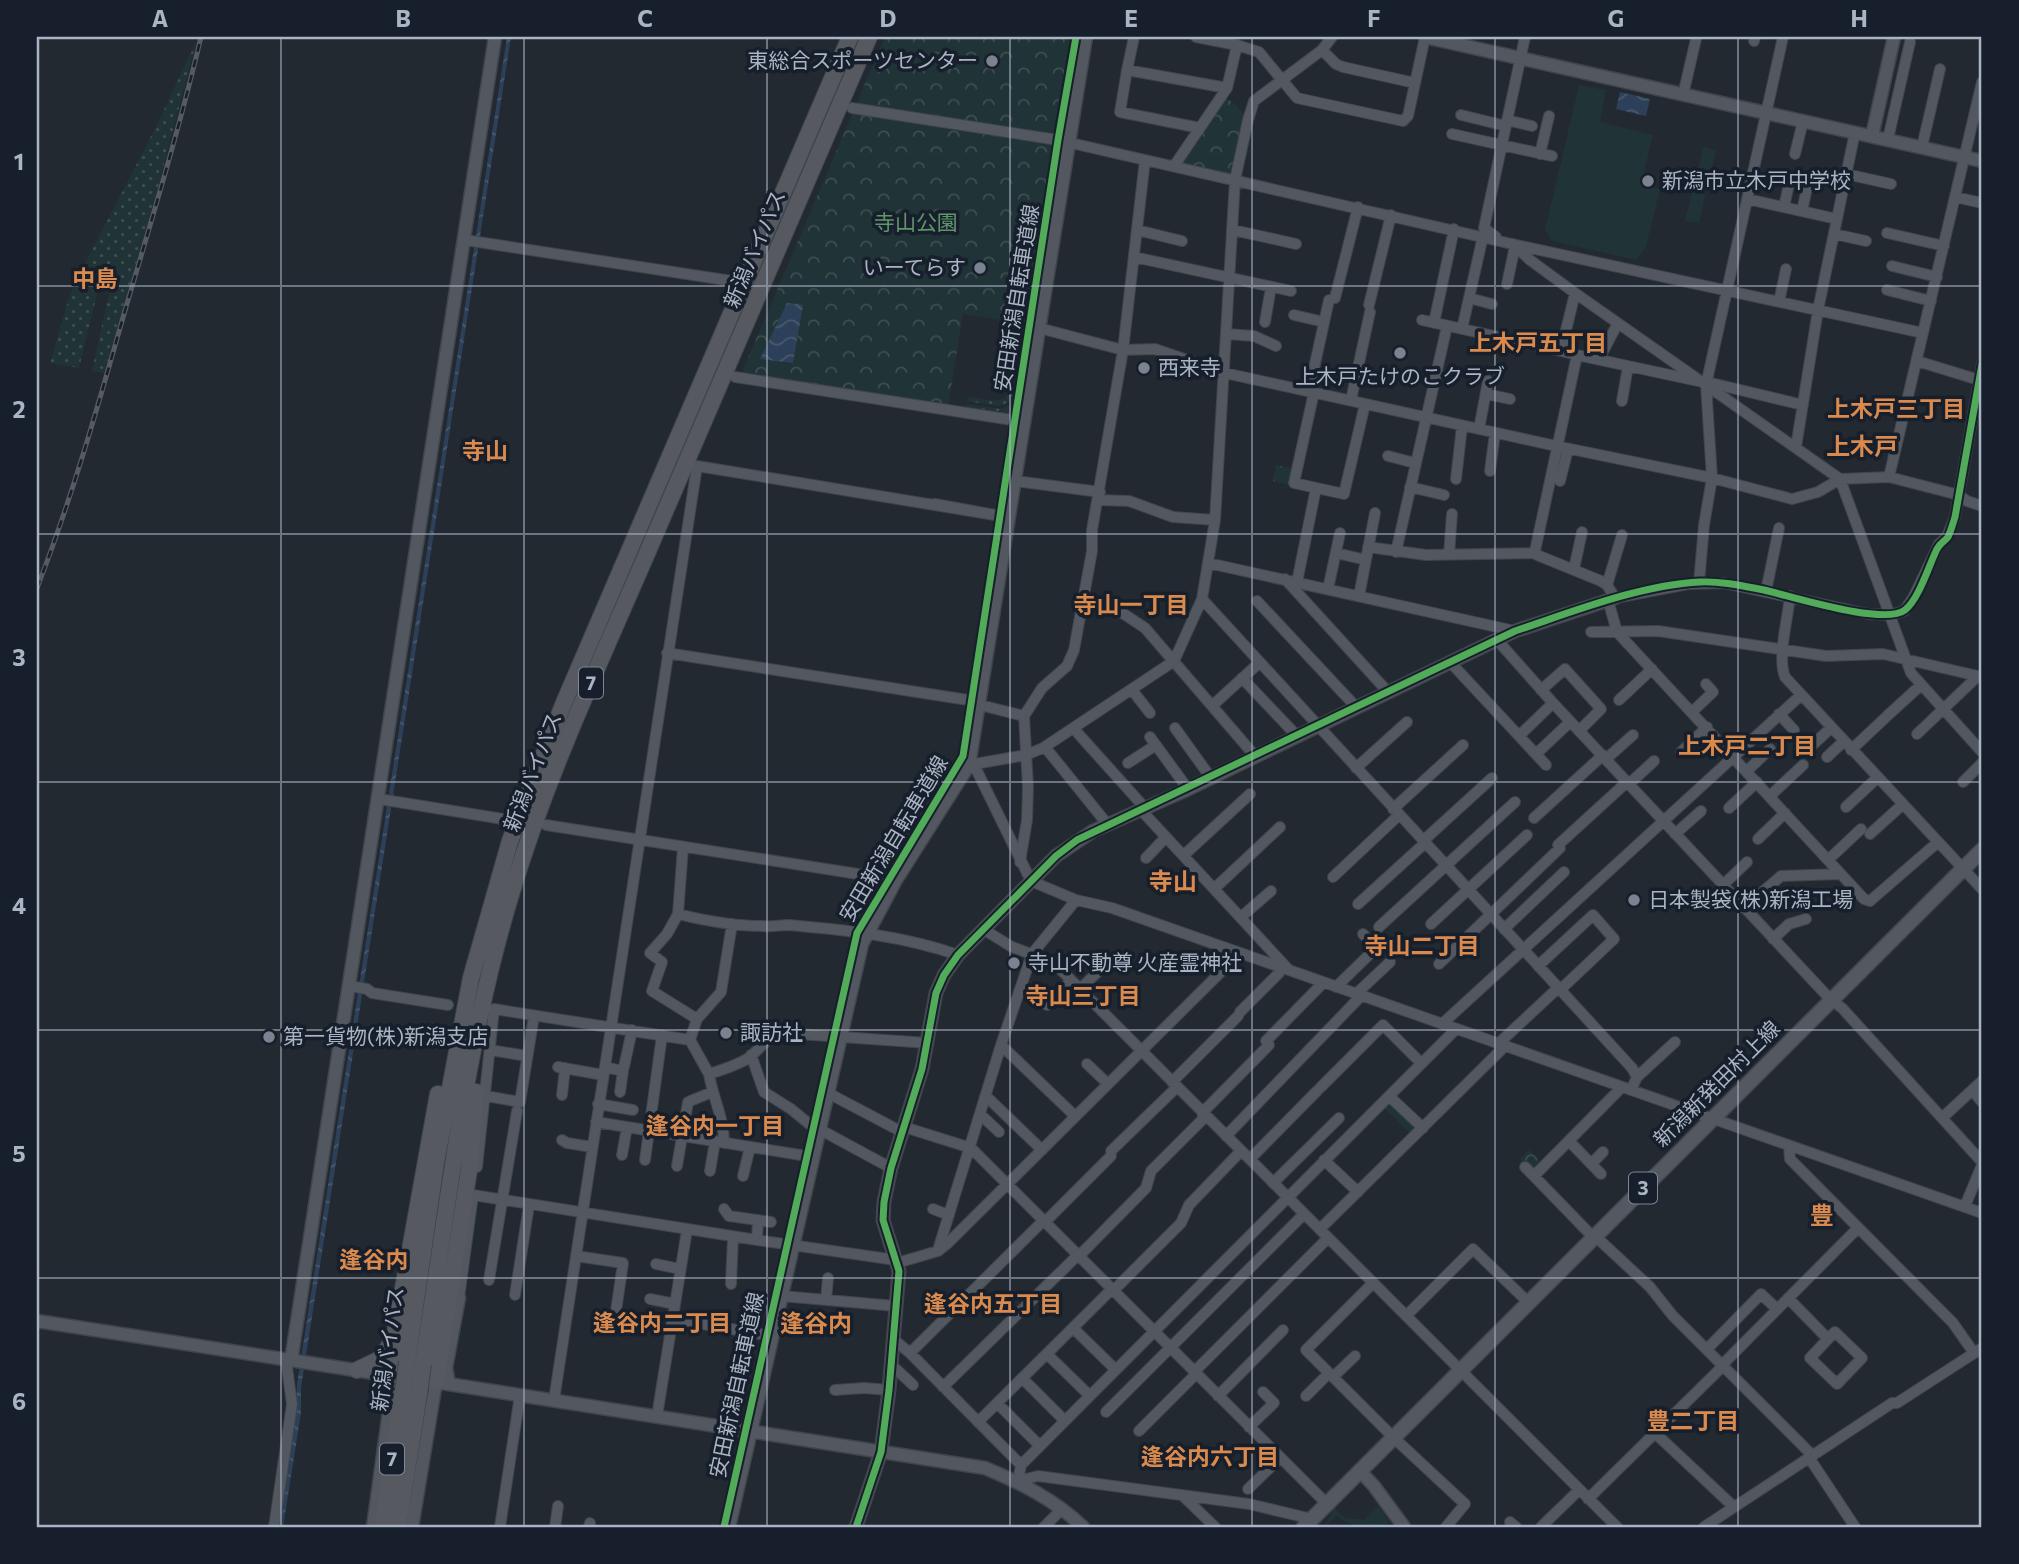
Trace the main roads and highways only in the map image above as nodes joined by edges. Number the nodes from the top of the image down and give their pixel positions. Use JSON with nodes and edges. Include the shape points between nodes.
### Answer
{"nodes":[{"id":1,"x":850,"y":37,"type":"edge"},
{"id":2,"x":869,"y":37,"type":"edge"},
{"id":3,"x":1982,"y":850,"type":"edge"},
{"id":4,"x":471,"y":978,"type":"junction"},
{"id":5,"x":483,"y":1006,"type":"junction"},
{"id":6,"x":394,"y":1339,"type":"junction"},
{"id":7,"x":415,"y":1363,"type":"junction"},
{"id":8,"x":358,"y":1370,"type":"road end"},
{"id":9,"x":394,"y":1376,"type":"road end"},
{"id":10,"x":443,"y":1383,"type":"road end"},
{"id":11,"x":411,"y":1393,"type":"junction"},
{"id":12,"x":1308,"y":1523,"type":"edge"},
{"id":13,"x":382,"y":1527,"type":"edge"},
{"id":14,"x":398,"y":1527,"type":"edge"}],
"edges":[{"from":1,"to":4,"type":"highway","name":"新潟バイパス","number":"7","via":[[559,716],[510,841]]},
{"from":2,"to":5,"type":"highway","name":"新潟バイパス","number":"7","via":[[552,777],[510,895]]},
{"from":3,"to":12,"type":"main road","name":"新潟新発田村上線","number":"3"},
{"from":4,"to":6,"type":"highway","via":[[450,1034]]},
{"from":4,"to":7,"type":"highway","name":"新潟バイパス","number":"7","via":[[436,1163]]},
{"from":5,"to":7,"type":"highway","name":"新潟バイパス","number":"7"},
{"from":5,"to":10,"type":"highway"},
{"from":6,"to":8,"type":"highway","via":[[380,1359]]},
{"from":6,"to":9,"type":"highway"},
{"from":7,"to":11,"type":"highway","name":"新潟バイパス","number":"7","bridge":true},
{"from":11,"to":13,"type":"highway","name":"新潟バイパス","number":"7"},
{"from":11,"to":14,"type":"highway","name":"新潟バイパス","number":"7"}]}
